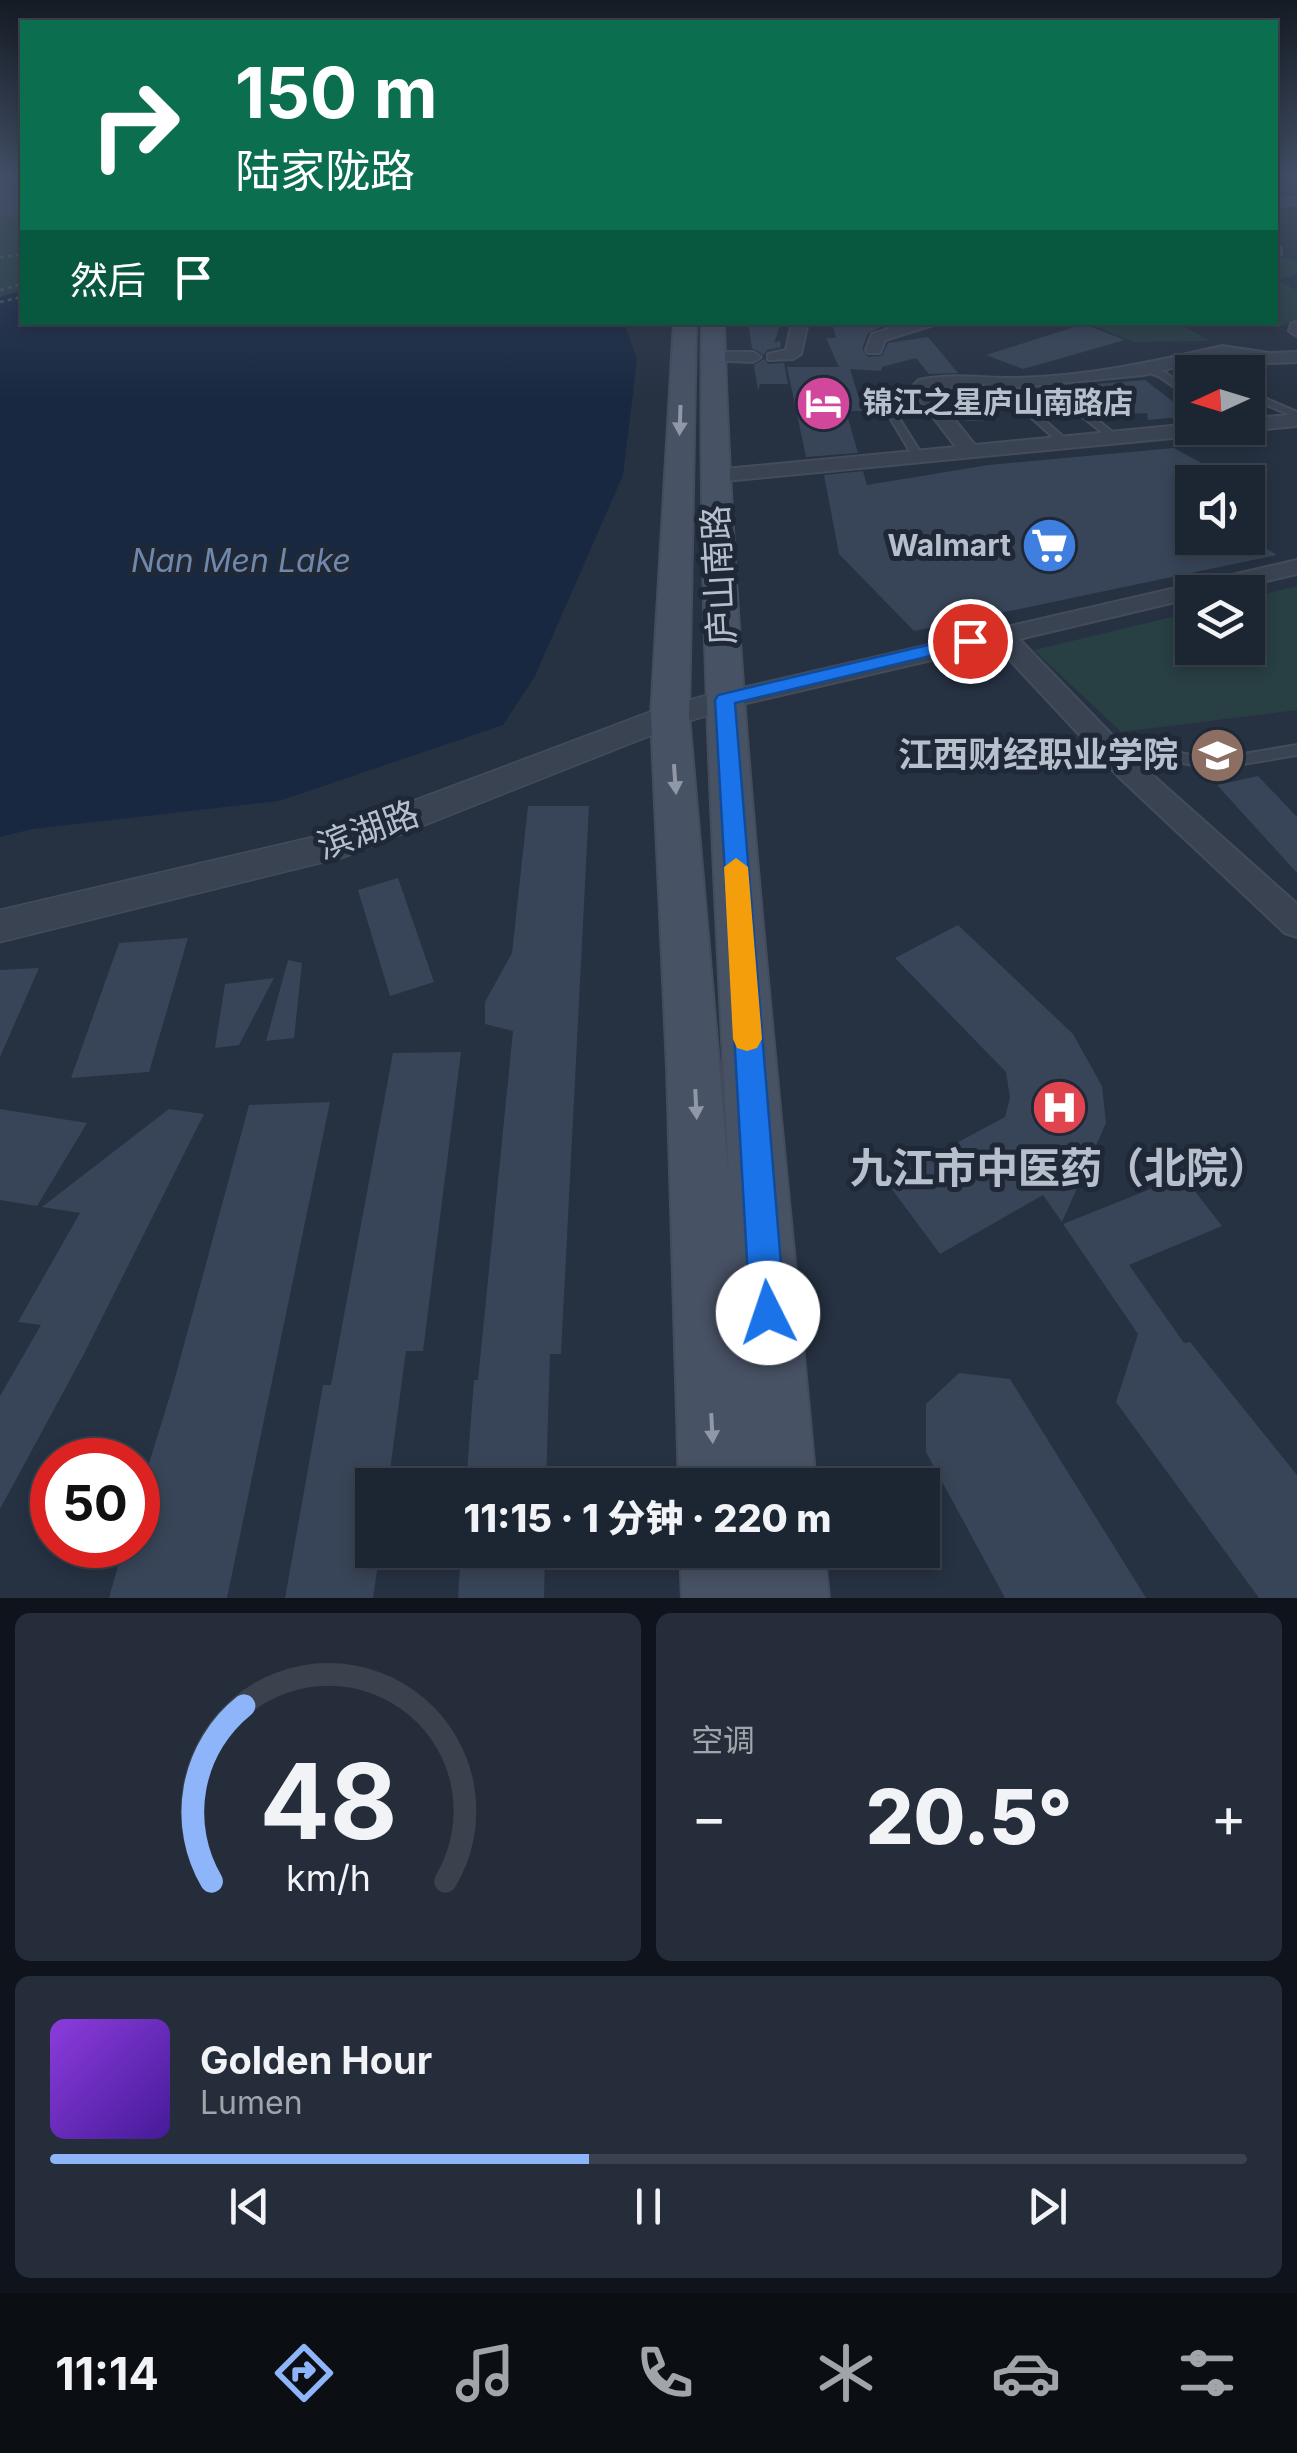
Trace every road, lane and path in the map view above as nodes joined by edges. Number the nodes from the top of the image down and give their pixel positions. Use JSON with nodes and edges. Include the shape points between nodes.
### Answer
{"nodes":[{"id":1,"x":799,"y":325,"type":"edge"},
{"id":2,"x":895,"y":327,"type":"edge"},
{"id":3,"x":698,"y":340,"type":"edge"},
{"id":4,"x":874,"y":350,"type":"dead end"},
{"id":5,"x":752,"y":357,"type":"dead end"},
{"id":6,"x":1297,"y":357,"type":"edge"},
{"id":7,"x":774,"y":358,"type":"dead end"},
{"id":8,"x":1174,"y":362,"type":"joint"},
{"id":9,"x":1147,"y":369,"type":"junction"},
{"id":10,"x":1042,"y":380,"type":"junction"},
{"id":11,"x":996,"y":381,"type":"junction"},
{"id":12,"x":1175,"y":383,"type":"edge"},
{"id":13,"x":878,"y":391,"type":"dead end"},
{"id":14,"x":1265,"y":402,"type":"edge"},
{"id":15,"x":1297,"y":418,"type":"edge"},
{"id":16,"x":1265,"y":423,"type":"edge"},
{"id":17,"x":1175,"y":434,"type":"edge"},
{"id":18,"x":1117,"y":440,"type":"junction"},
{"id":19,"x":1067,"y":445,"type":"junction"},
{"id":20,"x":971,"y":453,"type":"junction"},
{"id":21,"x":918,"y":458,"type":"junction"},
{"id":22,"x":714,"y":476,"type":"junction"},
{"id":23,"x":1297,"y":566,"type":"edge"},
{"id":24,"x":1000,"y":634,"type":"junction"},
{"id":25,"x":725,"y":700,"type":"junction"},
{"id":26,"x":670,"y":716,"type":"junction"},
{"id":27,"x":1103,"y":743,"type":"junction"},
{"id":28,"x":1297,"y":750,"type":"edge"},
{"id":29,"x":1297,"y":924,"type":"edge"},
{"id":30,"x":0,"y":926,"type":"edge"},
{"id":31,"x":714,"y":1468,"type":"edge"},
{"id":32,"x":779,"y":1468,"type":"edge"},
{"id":33,"x":719,"y":1568,"type":"edge"},
{"id":34,"x":788,"y":1568,"type":"edge"},
{"id":35,"x":720,"y":1598,"type":"edge"},
{"id":36,"x":790,"y":1598,"type":"edge"}],
"edges":[{"from":1,"to":7,"type":"street","via":[[793,354]]},
{"from":2,"to":4,"type":"street","via":[[878,337]]},
{"from":3,"to":5,"type":"street"},
{"from":3,"to":22,"type":"main road","name":"庐山南路"},
{"from":3,"to":26,"type":"main road","name":"庐山南路","one_way":true},
{"from":6,"to":8,"type":"street","via":[[1222,351]]},
{"from":8,"to":9,"type":"street"},
{"from":9,"to":10,"type":"street"},
{"from":9,"to":12,"type":"lane"},
{"from":10,"to":11,"type":"street"},
{"from":10,"to":18,"type":"lane"},
{"from":11,"to":19,"type":"lane"},
{"from":11,"to":20,"type":"street","via":[[920,388]]},
{"from":13,"to":21,"type":"lane"},
{"from":14,"to":15,"type":"lane"},
{"from":15,"to":16,"type":"street"},
{"from":17,"to":18,"type":"street"},
{"from":18,"to":19,"type":"street"},
{"from":19,"to":20,"type":"street"},
{"from":20,"to":21,"type":"street"},
{"from":21,"to":22,"type":"street"},
{"from":22,"to":25,"type":"main road","name":"庐山南路"},
{"from":23,"to":24,"type":"street"},
{"from":24,"to":25,"type":"street"},
{"from":24,"to":27,"type":"street"},
{"from":25,"to":26,"type":"street","name":"滨湖路"},
{"from":25,"to":32,"type":"main road","name":"庐山南路"},
{"from":26,"to":30,"type":"street","name":"滨湖路","via":[[330,846]]},
{"from":26,"to":31,"type":"main road","name":"庐山南路","one_way":true},
{"from":27,"to":28,"type":"lane","via":[[1213,764]]},
{"from":27,"to":29,"type":"street"},
{"from":33,"to":35,"type":"main road"},
{"from":34,"to":36,"type":"main road"}]}
